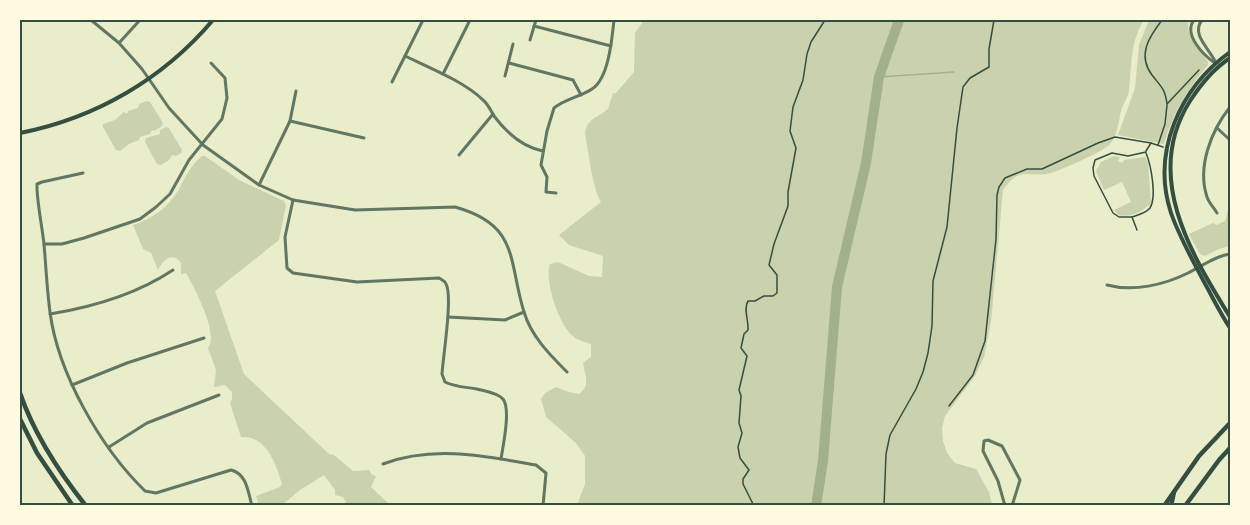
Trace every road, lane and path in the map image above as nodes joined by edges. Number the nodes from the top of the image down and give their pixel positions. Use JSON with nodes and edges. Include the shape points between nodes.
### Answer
{"nodes":[{"id":1,"x":91,"y":20,"type":"edge"},
{"id":2,"x":140,"y":20,"type":"edge"},
{"id":3,"x":213,"y":20,"type":"edge"},
{"id":4,"x":423,"y":20,"type":"edge"},
{"id":5,"x":470,"y":20,"type":"edge"},
{"id":6,"x":536,"y":20,"type":"edge"},
{"id":7,"x":614,"y":20,"type":"edge"},
{"id":8,"x":825,"y":20,"type":"edge"},
{"id":9,"x":994,"y":20,"type":"edge"},
{"id":10,"x":1162,"y":20,"type":"edge"},
{"id":11,"x":1194,"y":20,"type":"edge"},
{"id":12,"x":1202,"y":20,"type":"edge"},
{"id":13,"x":534,"y":26,"type":"junction"},
{"id":14,"x":531,"y":40,"type":"dead end"},
{"id":15,"x":119,"y":43,"type":"junction"},
{"id":16,"x":513,"y":44,"type":"dead end"},
{"id":17,"x":611,"y":46,"type":"junction"},
{"id":18,"x":1230,"y":52,"type":"edge"},
{"id":19,"x":405,"y":56,"type":"junction"},
{"id":20,"x":1230,"y":58,"type":"edge"},
{"id":21,"x":211,"y":63,"type":"dead end"},
{"id":22,"x":509,"y":63,"type":"junction"},
{"id":23,"x":1215,"y":63,"type":"junction"},
{"id":24,"x":1199,"y":70,"type":"dead end"},
{"id":25,"x":443,"y":74,"type":"junction"},
{"id":26,"x":505,"y":76,"type":"dead end"},
{"id":27,"x":150,"y":79,"type":"junction"},
{"id":28,"x":392,"y":82,"type":"dead end"},
{"id":29,"x":296,"y":90,"type":"dead end"},
{"id":30,"x":581,"y":94,"type":"junction"},
{"id":31,"x":1167,"y":104,"type":"junction"},
{"id":32,"x":1230,"y":107,"type":"edge"},
{"id":33,"x":493,"y":114,"type":"junction"},
{"id":34,"x":290,"y":121,"type":"junction"},
{"id":35,"x":1217,"y":128,"type":"junction"},
{"id":36,"x":20,"y":133,"type":"edge"},
{"id":37,"x":364,"y":138,"type":"dead end"},
{"id":38,"x":1230,"y":140,"type":"edge"},
{"id":39,"x":1150,"y":143,"type":"junction"},
{"id":40,"x":203,"y":145,"type":"junction"},
{"id":41,"x":1158,"y":145,"type":"junction"},
{"id":42,"x":1167,"y":148,"type":"junction"},
{"id":43,"x":543,"y":151,"type":"junction"},
{"id":44,"x":1146,"y":152,"type":"junction"},
{"id":45,"x":459,"y":155,"type":"dead end"},
{"id":46,"x":82,"y":173,"type":"dead end"},
{"id":47,"x":259,"y":185,"type":"junction"},
{"id":48,"x":556,"y":193,"type":"dead end"},
{"id":49,"x":293,"y":200,"type":"junction"},
{"id":50,"x":1217,"y":213,"type":"dead end"},
{"id":51,"x":1132,"y":217,"type":"junction"},
{"id":52,"x":1137,"y":230,"type":"dead end"},
{"id":53,"x":44,"y":244,"type":"junction"},
{"id":54,"x":1230,"y":254,"type":"edge"},
{"id":55,"x":1199,"y":267,"type":"junction"},
{"id":56,"x":173,"y":270,"type":"dead end"},
{"id":57,"x":1107,"y":285,"type":"dead end"},
{"id":58,"x":524,"y":312,"type":"junction"},
{"id":59,"x":50,"y":314,"type":"junction"},
{"id":60,"x":448,"y":317,"type":"junction"},
{"id":61,"x":1230,"y":317,"type":"edge"},
{"id":62,"x":1230,"y":328,"type":"edge"},
{"id":63,"x":204,"y":338,"type":"dead end"},
{"id":64,"x":567,"y":372,"type":"dead end"},
{"id":65,"x":72,"y":385,"type":"junction"},
{"id":66,"x":20,"y":393,"type":"edge"},
{"id":67,"x":219,"y":395,"type":"dead end"},
{"id":68,"x":949,"y":406,"type":"dead end"},
{"id":69,"x":1230,"y":417,"type":"edge"},
{"id":70,"x":20,"y":419,"type":"edge"},
{"id":71,"x":1230,"y":423,"type":"edge"},
{"id":72,"x":1222,"y":431,"type":"junction"},
{"id":73,"x":109,"y":447,"type":"junction"},
{"id":74,"x":1230,"y":448,"type":"edge"},
{"id":75,"x":501,"y":459,"type":"junction"},
{"id":76,"x":383,"y":464,"type":"dead end"},
{"id":77,"x":1175,"y":489,"type":"junction"},
{"id":78,"x":73,"y":506,"type":"edge"},
{"id":79,"x":86,"y":506,"type":"edge"},
{"id":80,"x":252,"y":506,"type":"edge"},
{"id":81,"x":543,"y":506,"type":"edge"},
{"id":82,"x":754,"y":506,"type":"edge"},
{"id":83,"x":884,"y":506,"type":"edge"},
{"id":84,"x":1005,"y":506,"type":"edge"},
{"id":85,"x":1012,"y":506,"type":"edge"},
{"id":86,"x":1164,"y":506,"type":"edge"},
{"id":87,"x":1171,"y":506,"type":"edge"},
{"id":88,"x":1185,"y":506,"type":"edge"}],
"edges":[{"from":1,"to":15,"type":"street"},
{"from":2,"to":15,"type":"street"},
{"from":3,"to":27,"type":"main road"},
{"from":4,"to":19,"type":"street"},
{"from":5,"to":25,"type":"street"},
{"from":6,"to":13,"type":"street"},
{"from":7,"to":17,"type":"street"},
{"from":8,"to":82,"type":"path","via":[[811,42],[791,116],[789,131],[796,148],[788,206],[769,265],[777,275],[777,293],[748,301],[745,310],[748,330],[741,348],[747,356],[739,390],[742,433],[738,447],[749,470],[743,479],[745,491]]},
{"from":9,"to":83,"type":"path","via":[[989,67],[963,87],[947,227],[932,286],[927,353],[916,389],[890,435]]},
{"from":10,"to":31,"type":"path","via":[[1146,44],[1144,63],[1166,91]]},
{"from":11,"to":23,"type":"street","via":[[1191,33],[1207,58]]},
{"from":12,"to":23,"type":"street","via":[[1198,33]]},
{"from":13,"to":14,"type":"street"},
{"from":13,"to":17,"type":"street"},
{"from":15,"to":27,"type":"street"},
{"from":16,"to":22,"type":"street"},
{"from":17,"to":30,"type":"street","via":[[597,85]]},
{"from":18,"to":23,"type":"main road"},
{"from":19,"to":25,"type":"street"},
{"from":19,"to":28,"type":"street"},
{"from":20,"to":55,"type":"main road","via":[[1200,86],[1173,135],[1170,181],[1174,207]]},
{"from":21,"to":40,"type":"street","via":[[225,78],[227,98],[222,119]]},
{"from":22,"to":26,"type":"street"},
{"from":22,"to":30,"type":"street","via":[[573,80]]},
{"from":23,"to":42,"type":"main road","via":[[1188,94],[1177,114]]},
{"from":24,"to":31,"type":"path"},
{"from":25,"to":33,"type":"street","via":[[483,100]]},
{"from":27,"to":36,"type":"main road","via":[[87,112]]},
{"from":27,"to":40,"type":"street","via":[[169,108]]},
{"from":29,"to":34,"type":"street"},
{"from":30,"to":43,"type":"street","via":[[555,106]]},
{"from":31,"to":41,"type":"path"},
{"from":32,"to":35,"type":"street"},
{"from":33,"to":43,"type":"street","via":[[520,141]]},
{"from":33,"to":45,"type":"street"},
{"from":34,"to":37,"type":"street"},
{"from":34,"to":47,"type":"street"},
{"from":35,"to":38,"type":"street"},
{"from":35,"to":50,"type":"street","via":[[1206,158],[1203,182]]},
{"from":39,"to":41,"type":"path"},
{"from":39,"to":44,"type":"path"},
{"from":39,"to":68,"type":"path","via":[[1115,137],[1042,169],[1027,169],[1005,178],[997,195],[985,341],[973,375]]},
{"from":40,"to":47,"type":"street"},
{"from":40,"to":53,"type":"street","via":[[189,160],[170,194],[140,219],[62,244]]},
{"from":41,"to":42,"type":"path"},
{"from":42,"to":55,"type":"main road","via":[[1165,182],[1171,213]]},
{"from":43,"to":48,"type":"street","via":[[545,190]]},
{"from":44,"to":51,"type":"path","via":[[1153,198],[1146,211]]},
{"from":44,"to":51,"type":"path","via":[[1128,156],[1112,153],[1095,160],[1093,168],[1113,213]]},
{"from":46,"to":53,"type":"street","via":[[37,184]]},
{"from":47,"to":49,"type":"street"},
{"from":49,"to":58,"type":"street","via":[[355,210],[443,206],[468,210],[503,237],[512,256]]},
{"from":49,"to":60,"type":"street","via":[[285,237],[287,268],[293,273],[357,282],[440,278],[447,286]]},
{"from":51,"to":52,"type":"path"},
{"from":53,"to":59,"type":"street"},
{"from":54,"to":55,"type":"street"},
{"from":55,"to":57,"type":"street","via":[[1153,285],[1124,289]]},
{"from":55,"to":61,"type":"main road"},
{"from":55,"to":62,"type":"main road"},
{"from":56,"to":59,"type":"street","via":[[110,299]]},
{"from":58,"to":60,"type":"street","via":[[505,320]]},
{"from":58,"to":64,"type":"street","via":[[537,338]]},
{"from":59,"to":65,"type":"street"},
{"from":60,"to":75,"type":"street","via":[[442,374],[452,386],[479,389],[504,400],[507,409]]},
{"from":63,"to":65,"type":"street"},
{"from":65,"to":73,"type":"street"},
{"from":66,"to":79,"type":"main road","via":[[46,448]]},
{"from":67,"to":73,"type":"street","via":[[147,423]]},
{"from":69,"to":72,"type":"main road"},
{"from":70,"to":78,"type":"main road","via":[[37,453]]},
{"from":71,"to":72,"type":"main road"},
{"from":72,"to":77,"type":"main road"},
{"from":73,"to":80,"type":"street","via":[[135,482],[149,493],[231,470],[243,477]]},
{"from":74,"to":88,"type":"main road"},
{"from":75,"to":76,"type":"street","via":[[443,452],[420,453]]},
{"from":75,"to":81,"type":"street","via":[[536,465],[546,473]]},
{"from":77,"to":86,"type":"main road"},
{"from":77,"to":87,"type":"main road"},
{"from":84,"to":85,"type":"street","via":[[983,451],[984,441],[1002,446],[1019,477]]}]}
